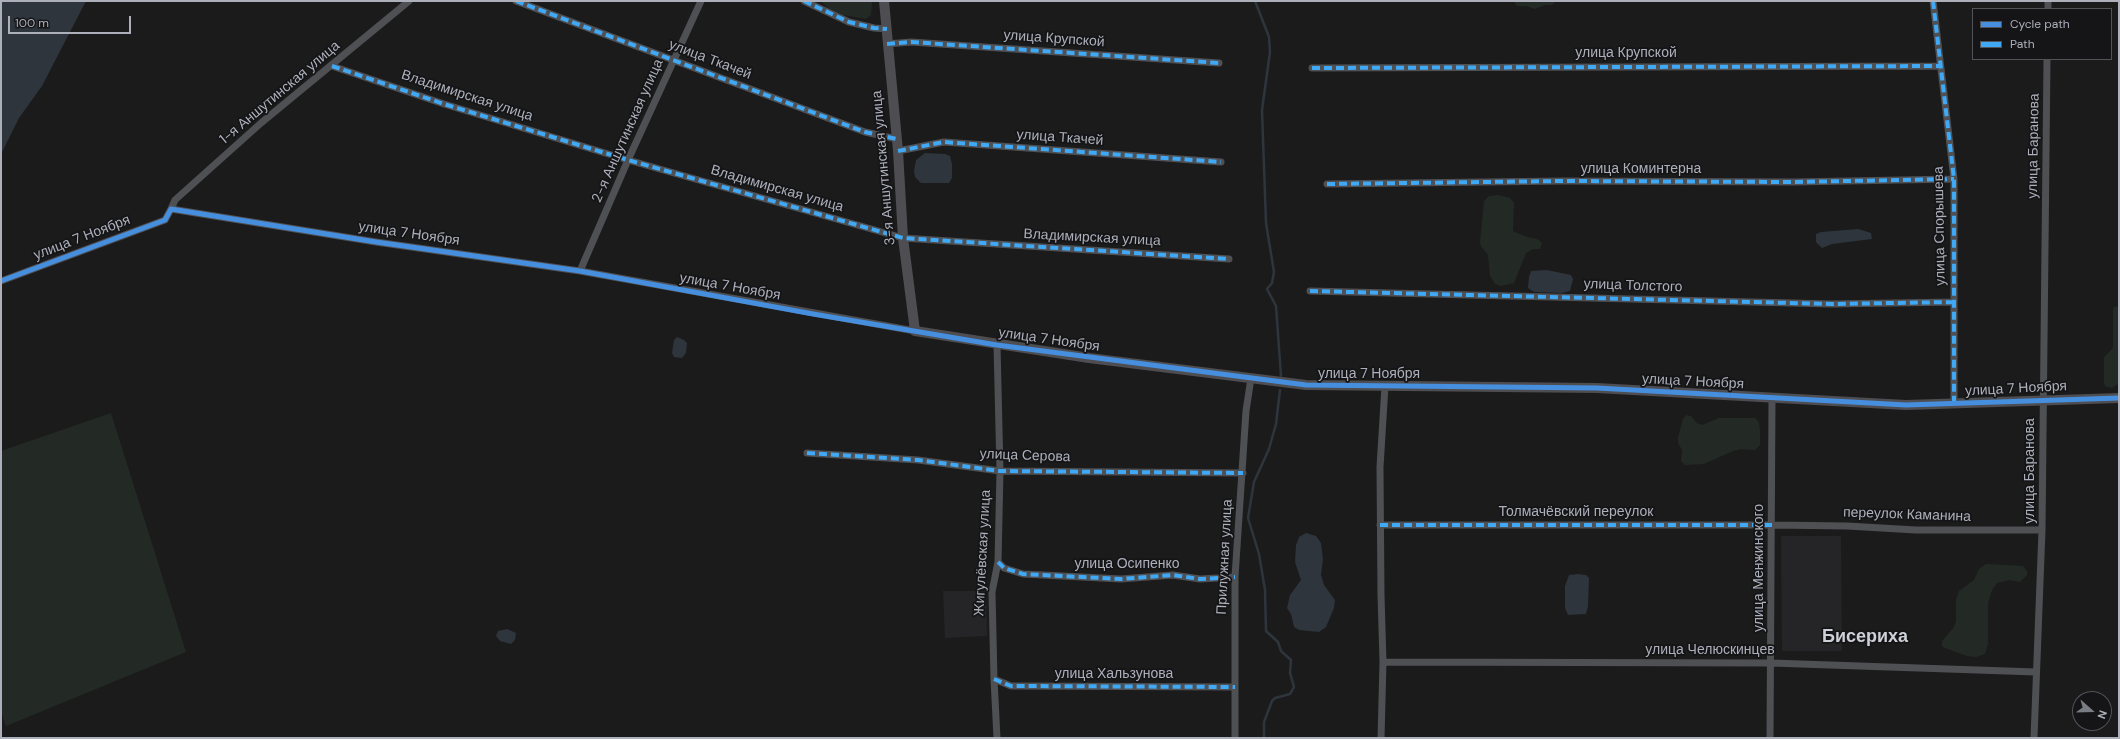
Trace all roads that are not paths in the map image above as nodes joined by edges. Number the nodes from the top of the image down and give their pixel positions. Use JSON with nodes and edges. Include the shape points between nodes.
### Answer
{"nodes":[{"id":1,"x":409,"y":1,"type":"edge"},
{"id":2,"x":516,"y":1,"type":"edge"},
{"id":3,"x":701,"y":1,"type":"edge"},
{"id":4,"x":804,"y":1,"type":"edge"},
{"id":5,"x":884,"y":1,"type":"edge"},
{"id":6,"x":1933,"y":1,"type":"edge"},
{"id":7,"x":886,"y":28,"type":"junction"},
{"id":8,"x":887,"y":44,"type":"junction"},
{"id":9,"x":674,"y":60,"type":"junction"},
{"id":10,"x":2047,"y":60,"type":"edge"},
{"id":11,"x":1219,"y":63,"type":"dead end"},
{"id":12,"x":332,"y":66,"type":"junction"},
{"id":13,"x":1940,"y":66,"type":"junction"},
{"id":14,"x":1312,"y":68,"type":"dead end"},
{"id":15,"x":897,"y":139,"type":"junction"},
{"id":16,"x":898,"y":151,"type":"junction"},
{"id":17,"x":628,"y":160,"type":"junction"},
{"id":18,"x":1221,"y":162,"type":"dead end"},
{"id":19,"x":1954,"y":179,"type":"junction"},
{"id":20,"x":1327,"y":184,"type":"dead end"},
{"id":21,"x":171,"y":209,"type":"junction"},
{"id":22,"x":903,"y":238,"type":"junction"},
{"id":23,"x":1228,"y":259,"type":"dead end"},
{"id":24,"x":580,"y":271,"type":"junction"},
{"id":25,"x":1,"y":281,"type":"edge"},
{"id":26,"x":1310,"y":291,"type":"dead end"},
{"id":27,"x":1954,"y":302,"type":"junction"},
{"id":28,"x":915,"y":331,"type":"junction"},
{"id":29,"x":997,"y":345,"type":"junction"},
{"id":30,"x":1251,"y":378,"type":"junction"},
{"id":31,"x":1385,"y":386,"type":"junction"},
{"id":32,"x":2119,"y":398,"type":"edge"},
{"id":33,"x":1772,"y":399,"type":"junction"},
{"id":34,"x":2042,"y":400,"type":"junction"},
{"id":35,"x":1954,"y":404,"type":"junction"},
{"id":36,"x":807,"y":453,"type":"dead end"},
{"id":37,"x":1000,"y":471,"type":"junction"},
{"id":38,"x":1243,"y":473,"type":"junction"},
{"id":39,"x":1380,"y":525,"type":"junction"},
{"id":40,"x":1772,"y":525,"type":"junction"},
{"id":41,"x":2042,"y":530,"type":"junction"},
{"id":42,"x":998,"y":562,"type":"junction"},
{"id":43,"x":1235,"y":577,"type":"junction"},
{"id":44,"x":1383,"y":662,"type":"junction"},
{"id":45,"x":1771,"y":663,"type":"junction"},
{"id":46,"x":2036,"y":672,"type":"junction"},
{"id":47,"x":994,"y":679,"type":"junction"},
{"id":48,"x":1235,"y":687,"type":"junction"},
{"id":49,"x":998,"y":738,"type":"edge"},
{"id":50,"x":1236,"y":738,"type":"edge"},
{"id":51,"x":1381,"y":738,"type":"edge"},
{"id":52,"x":1770,"y":738,"type":"edge"},
{"id":53,"x":2034,"y":738,"type":"edge"}],
"edges":[{"from":1,"to":12,"type":"street","name":"1-я Аншутинская улица"},
{"from":2,"to":9,"type":"street","name":"улица Ткачей"},
{"from":3,"to":9,"type":"street","name":"2-я Аншутинская улица"},
{"from":4,"to":7,"type":"street","via":[[849,22]]},
{"from":5,"to":7,"type":"street","name":"3-я Аншутинская улица"},
{"from":6,"to":13,"type":"street","name":"улица Спорышева"},
{"from":7,"to":8,"type":"street","name":"3-я Аншутинская улица"},
{"from":8,"to":11,"type":"street","name":"улица Крупской","via":[[911,42]]},
{"from":8,"to":15,"type":"street","name":"3-я Аншутинская улица"},
{"from":9,"to":15,"type":"street","name":"улица Ткачей","via":[[865,132]]},
{"from":9,"to":17,"type":"street","name":"2-я Аншутинская улица"},
{"from":10,"to":34,"type":"street","name":"улица Баранова"},
{"from":12,"to":17,"type":"street","name":"Владимирская улица","via":[[444,104]]},
{"from":12,"to":21,"type":"street","name":"1-я Аншутинская улица","via":[[202,176],[175,200]]},
{"from":13,"to":14,"type":"street","name":"улица Крупской"},
{"from":13,"to":19,"type":"street","name":"улица Спорышева"},
{"from":15,"to":16,"type":"street","name":"3-я Аншутинская улица"},
{"from":16,"to":18,"type":"street","name":"улица Ткачей","via":[[944,142]]},
{"from":16,"to":22,"type":"street","name":"3-я Аншутинская улица"},
{"from":17,"to":22,"type":"street","name":"Владимирская улица"},
{"from":17,"to":24,"type":"street","name":"2-я Аншутинская улица"},
{"from":19,"to":20,"type":"street","name":"улица Коминтерна"},
{"from":19,"to":27,"type":"street","name":"улица Спорышева"},
{"from":21,"to":24,"type":"street","name":"улица 7 Ноября"},
{"from":21,"to":25,"type":"street","name":"улица 7 Ноября","via":[[165,220]]},
{"from":22,"to":23,"type":"street","name":"Владимирская улица"},
{"from":22,"to":28,"type":"street","name":"3-я Аншутинская улица"},
{"from":24,"to":28,"type":"street","name":"улица 7 Ноября"},
{"from":26,"to":27,"type":"street","name":"улица Толстого","via":[[1824,304]]},
{"from":27,"to":35,"type":"street","name":"улица Спорышева"},
{"from":28,"to":29,"type":"street","name":"улица 7 Ноября"},
{"from":29,"to":30,"type":"street","name":"улица 7 Ноября"},
{"from":29,"to":37,"type":"street","name":"Жигулёвская улица"},
{"from":30,"to":31,"type":"street","name":"улица 7 Ноября","via":[[1306,385]]},
{"from":30,"to":38,"type":"street","name":"Прилужная улица","via":[[1246,411]]},
{"from":31,"to":33,"type":"street","name":"улица 7 Ноября","via":[[1597,388]]},
{"from":31,"to":39,"type":"street","via":[[1380,467]]},
{"from":32,"to":34,"type":"street","name":"улица 7 Ноября"},
{"from":33,"to":35,"type":"street","name":"улица 7 Ноября","via":[[1906,405]]},
{"from":33,"to":40,"type":"street","name":"улица Менжинского"},
{"from":34,"to":35,"type":"street","name":"улица 7 Ноября"},
{"from":34,"to":41,"type":"street","name":"улица Баранова"},
{"from":36,"to":37,"type":"street","name":"улица Серова","via":[[918,460]]},
{"from":37,"to":38,"type":"street","name":"улица Серова"},
{"from":37,"to":42,"type":"street","name":"Жигулёвская улица"},
{"from":38,"to":43,"type":"street","name":"Прилужная улица"},
{"from":39,"to":40,"type":"street","name":"Толмачёвский переулок"},
{"from":39,"to":44,"type":"street"},
{"from":40,"to":41,"type":"street","name":"переулок Каманина","via":[[1916,530]]},
{"from":40,"to":45,"type":"street","name":"улица Менжинского"},
{"from":41,"to":46,"type":"street","name":"улица Баранова"},
{"from":42,"to":43,"type":"street","name":"улица Осипенко","via":[[1004,568],[1023,574],[1121,579],[1173,575],[1200,578]]},
{"from":42,"to":47,"type":"street","name":"Жигулёвская улица","via":[[992,592]]},
{"from":43,"to":48,"type":"street","name":"Прилужная улица"},
{"from":44,"to":45,"type":"street","name":"улица Челюскинцев"},
{"from":44,"to":51,"type":"street"},
{"from":45,"to":46,"type":"street","name":"улица Челюскинцев"},
{"from":45,"to":52,"type":"street","name":"улица Менжинского"},
{"from":46,"to":53,"type":"street","name":"улица Баранова"},
{"from":47,"to":48,"type":"street","name":"улица Хальзунова","via":[[1011,686]]},
{"from":47,"to":49,"type":"street","name":"Жигулёвская улица"},
{"from":48,"to":50,"type":"street","name":"Прилужная улица"}]}
